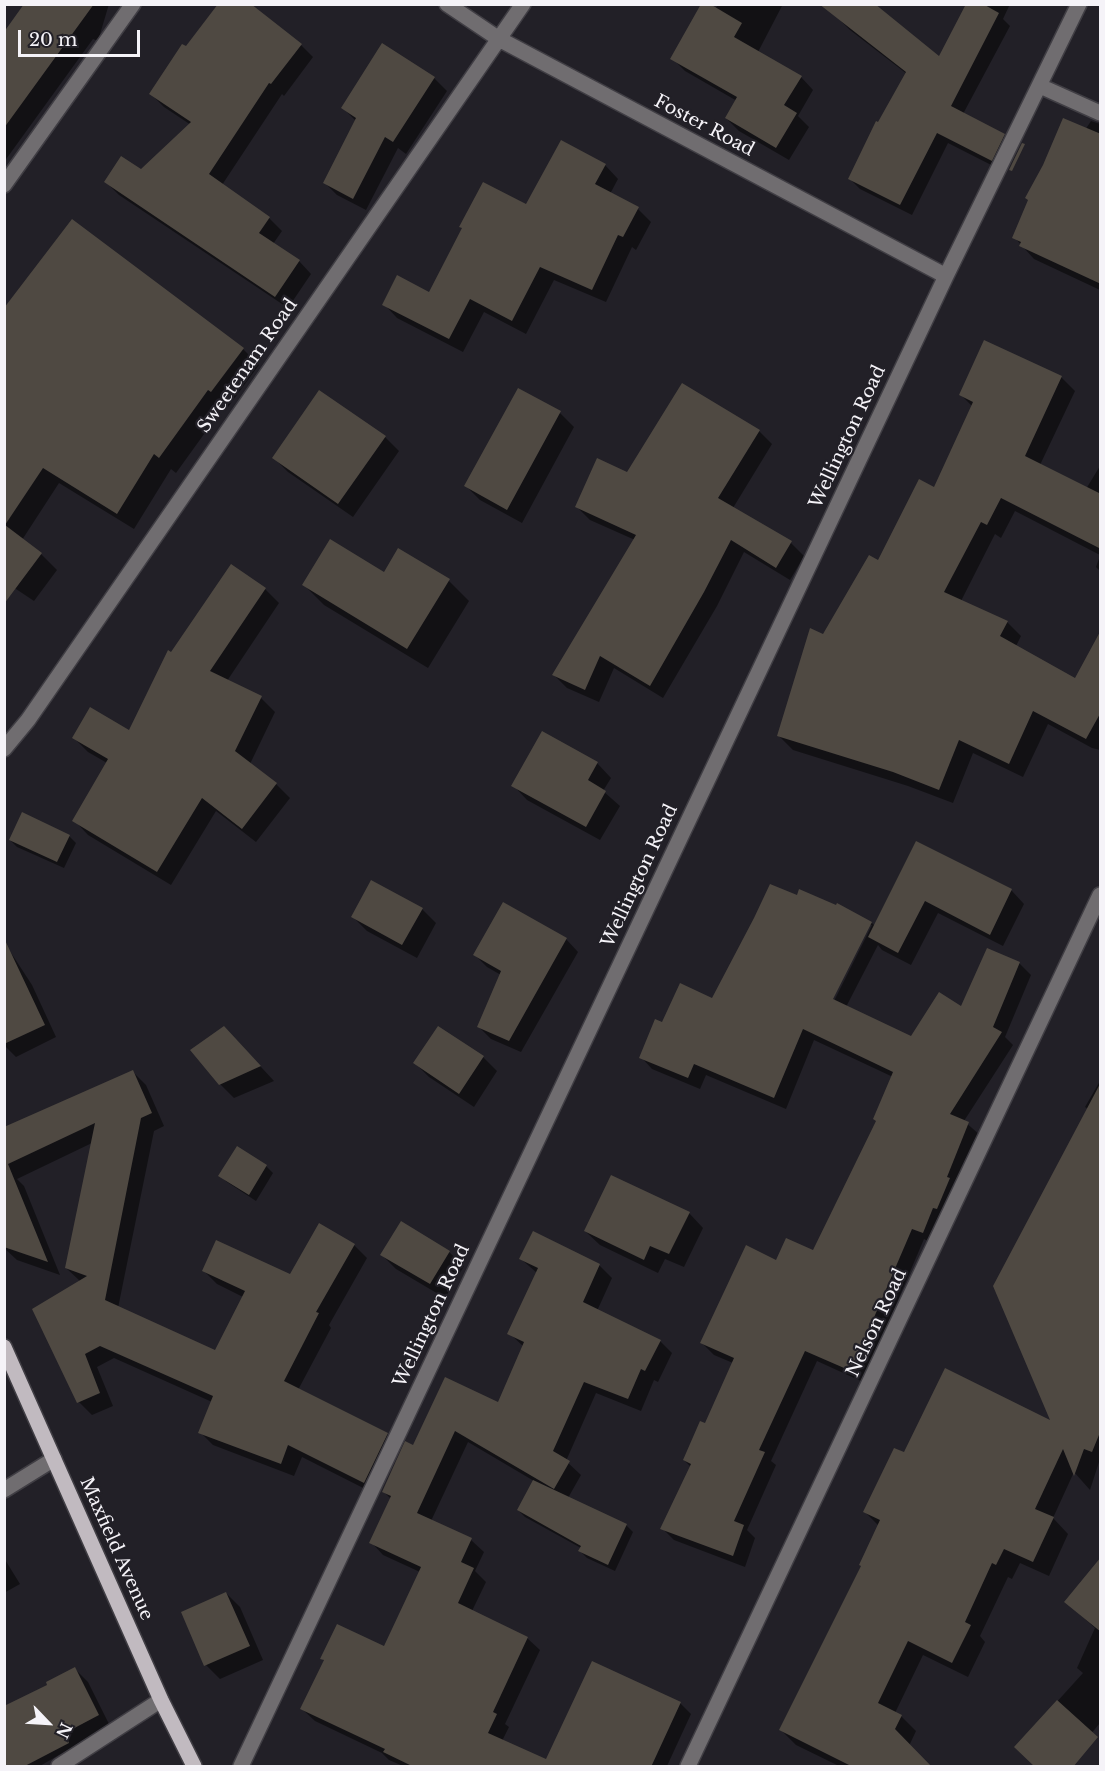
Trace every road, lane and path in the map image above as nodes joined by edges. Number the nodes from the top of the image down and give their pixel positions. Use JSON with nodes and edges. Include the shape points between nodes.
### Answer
{"nodes":[{"id":1,"x":133,"y":4,"type":"edge"},
{"id":2,"x":447,"y":4,"type":"edge"},
{"id":3,"x":523,"y":4,"type":"edge"},
{"id":4,"x":1079,"y":4,"type":"edge"},
{"id":5,"x":499,"y":39,"type":"junction"},
{"id":6,"x":1040,"y":86,"type":"junction"},
{"id":7,"x":1101,"y":113,"type":"edge"},
{"id":8,"x":4,"y":185,"type":"edge"},
{"id":9,"x":946,"y":276,"type":"junction"},
{"id":10,"x":4,"y":749,"type":"edge"},
{"id":11,"x":1101,"y":895,"type":"edge"},
{"id":12,"x":4,"y":1347,"type":"edge"},
{"id":13,"x":54,"y":1459,"type":"junction"},
{"id":14,"x":4,"y":1490,"type":"edge"},
{"id":15,"x":161,"y":1700,"type":"junction"},
{"id":16,"x":59,"y":1767,"type":"edge"},
{"id":17,"x":194,"y":1767,"type":"edge"},
{"id":18,"x":241,"y":1767,"type":"edge"},
{"id":19,"x":688,"y":1767,"type":"edge"}],
"edges":[{"from":1,"to":8,"type":"street"},
{"from":2,"to":5,"type":"street","name":"Foster Road"},
{"from":3,"to":5,"type":"street","name":"Sweetenam Road"},
{"from":4,"to":6,"type":"street","name":"Wellington Road"},
{"from":5,"to":9,"type":"street","name":"Foster Road"},
{"from":5,"to":10,"type":"street","name":"Sweetenam Road","via":[[28,720]]},
{"from":6,"to":7,"type":"street"},
{"from":6,"to":9,"type":"street","name":"Wellington Road"},
{"from":9,"to":18,"type":"street","name":"Wellington Road"},
{"from":11,"to":19,"type":"street","name":"Nelson Road"},
{"from":12,"to":13,"type":"main road","name":"Maxfield Avenue"},
{"from":13,"to":14,"type":"street"},
{"from":13,"to":15,"type":"main road","name":"Maxfield Avenue"},
{"from":15,"to":16,"type":"street"},
{"from":15,"to":17,"type":"main road","name":"Maxfield Avenue"}]}
